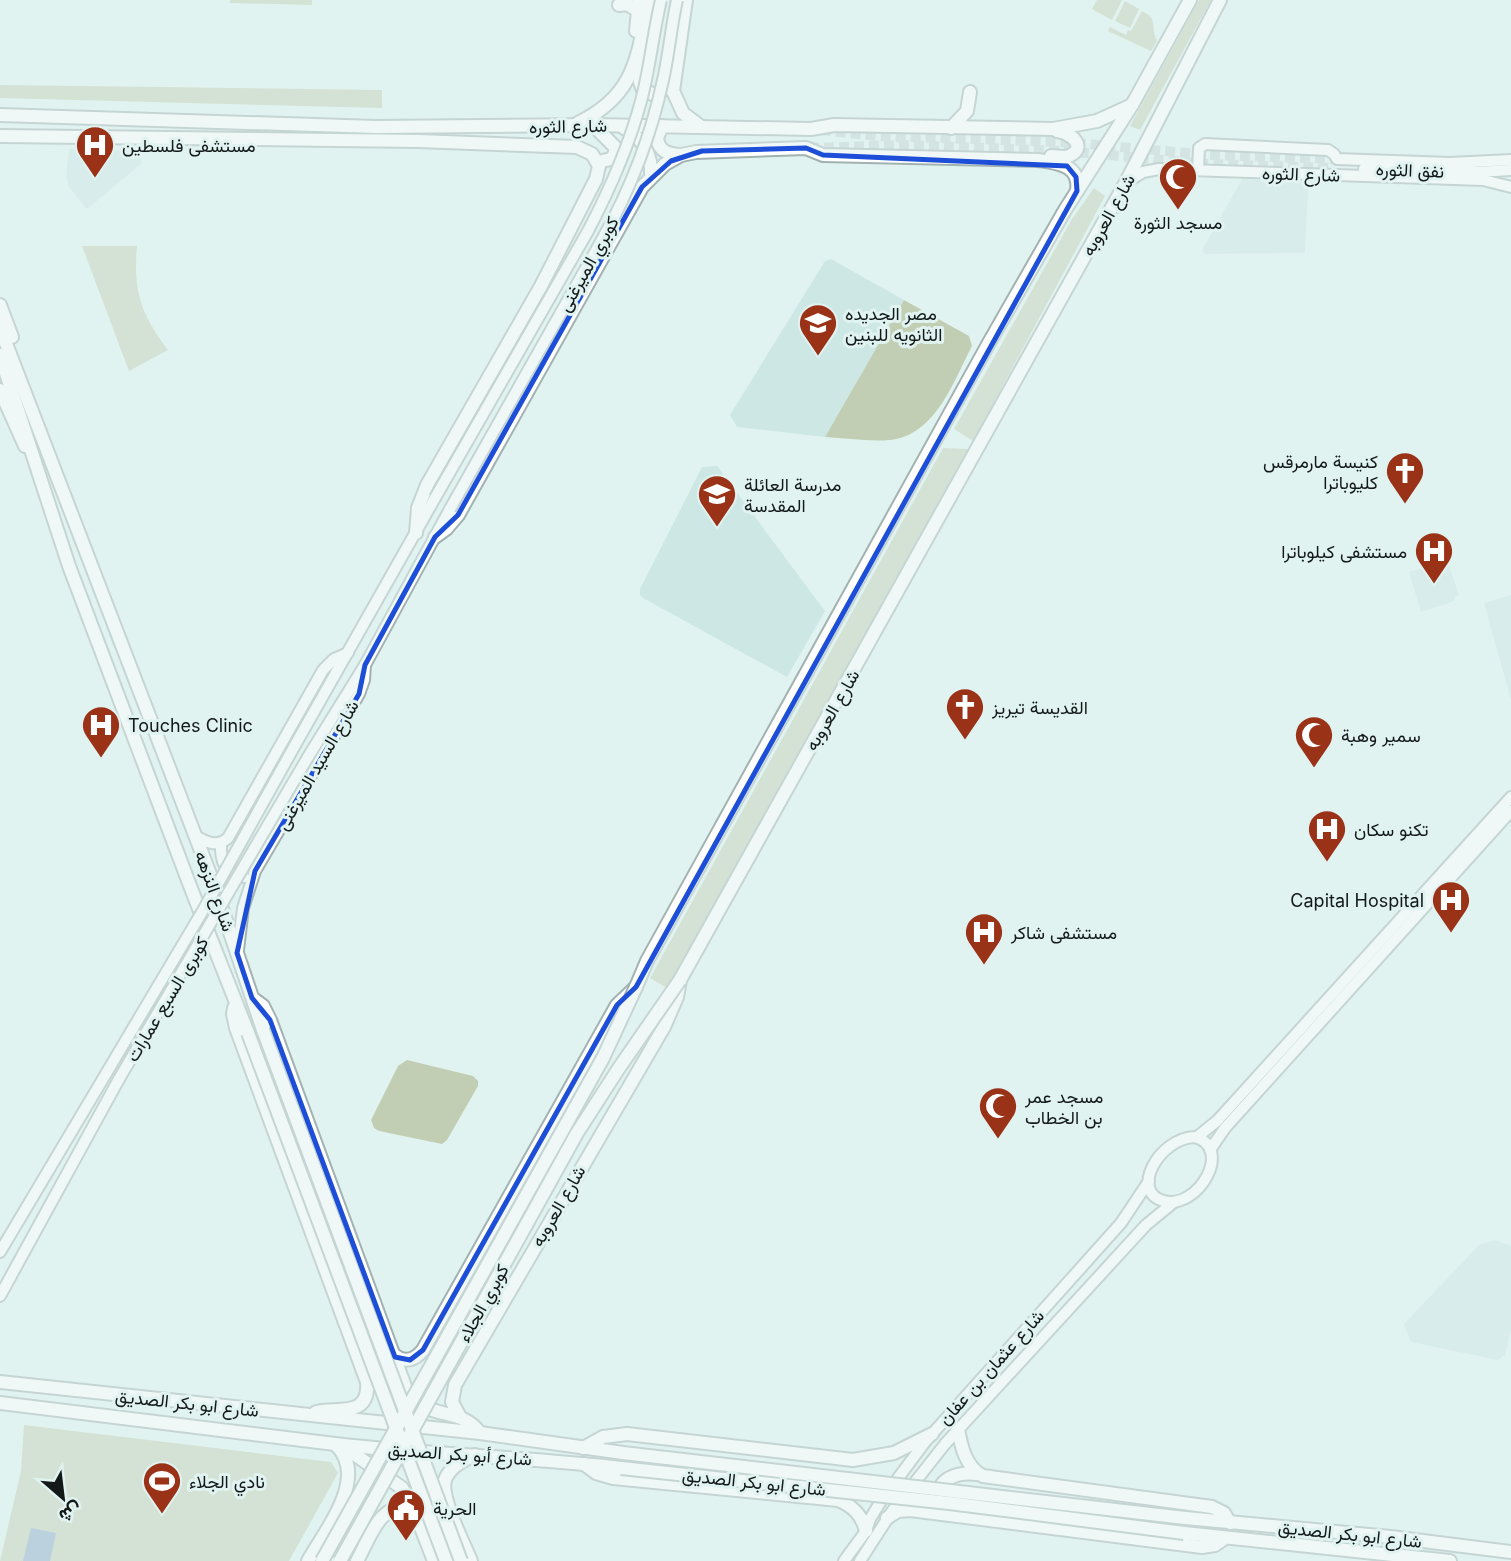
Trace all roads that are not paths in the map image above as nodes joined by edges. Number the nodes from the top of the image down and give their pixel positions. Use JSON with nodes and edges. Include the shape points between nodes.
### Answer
{"nodes":[{"id":1,"x":649,"y":0,"type":"edge"},
{"id":2,"x":661,"y":0,"type":"edge"},
{"id":3,"x":677,"y":0,"type":"edge"},
{"id":4,"x":686,"y":0,"type":"edge"},
{"id":5,"x":1190,"y":0,"type":"edge"},
{"id":6,"x":1220,"y":0,"type":"edge"},
{"id":7,"x":619,"y":5,"type":"dead end"},
{"id":8,"x":638,"y":5,"type":"edge"},
{"id":9,"x":638,"y":49,"type":"junction"},
{"id":10,"x":673,"y":80,"type":"junction"},
{"id":11,"x":971,"y":92,"type":"dead end"},
{"id":12,"x":1132,"y":105,"type":"junction"},
{"id":13,"x":0,"y":115,"type":"edge"},
{"id":14,"x":593,"y":125,"type":"junction"},
{"id":15,"x":570,"y":126,"type":"junction"},
{"id":16,"x":619,"y":126,"type":"junction"},
{"id":17,"x":662,"y":126,"type":"junction"},
{"id":18,"x":701,"y":126,"type":"junction"},
{"id":19,"x":951,"y":128,"type":"junction"},
{"id":20,"x":1053,"y":129,"type":"junction"},
{"id":21,"x":0,"y":136,"type":"edge"},
{"id":22,"x":681,"y":155,"type":"junction"},
{"id":23,"x":1038,"y":160,"type":"junction"},
{"id":24,"x":1511,"y":160,"type":"edge"},
{"id":25,"x":598,"y":162,"type":"junction"},
{"id":26,"x":1335,"y":163,"type":"junction"},
{"id":27,"x":1198,"y":170,"type":"junction"},
{"id":28,"x":1511,"y":170,"type":"edge"},
{"id":29,"x":1483,"y":176,"type":"junction"},
{"id":30,"x":646,"y":181,"type":"junction"},
{"id":31,"x":1511,"y":181,"type":"edge"},
{"id":32,"x":1125,"y":184,"type":"junction"},
{"id":33,"x":1511,"y":187,"type":"edge"},
{"id":34,"x":1077,"y":191,"type":"junction"},
{"id":35,"x":0,"y":305,"type":"edge"},
{"id":36,"x":530,"y":306,"type":"junction"},
{"id":37,"x":566,"y":323,"type":"junction"},
{"id":38,"x":0,"y":328,"type":"edge"},
{"id":39,"x":0,"y":355,"type":"edge"},
{"id":40,"x":0,"y":390,"type":"edge"},
{"id":41,"x":45,"y":446,"type":"junction"},
{"id":42,"x":33,"y":453,"type":"junction"},
{"id":43,"x":450,"y":509,"type":"joint"},
{"id":44,"x":416,"y":533,"type":"junction"},
{"id":45,"x":435,"y":537,"type":"junction"},
{"id":46,"x":348,"y":653,"type":"junction"},
{"id":47,"x":365,"y":665,"type":"junction"},
{"id":48,"x":1511,"y":797,"type":"edge"},
{"id":49,"x":1511,"y":811,"type":"edge"},
{"id":50,"x":194,"y":835,"type":"junction"},
{"id":51,"x":221,"y":843,"type":"junction"},
{"id":52,"x":255,"y":871,"type":"junction"},
{"id":53,"x":237,"y":953,"type":"junction"},
{"id":54,"x":680,"y":980,"type":"junction"},
{"id":55,"x":636,"y":987,"type":"junction"},
{"id":56,"x":251,"y":998,"type":"junction"},
{"id":57,"x":236,"y":1005,"type":"junction"},
{"id":58,"x":1198,"y":1137,"type":"junction"},
{"id":59,"x":1210,"y":1150,"type":"junction"},
{"id":60,"x":1149,"y":1181,"type":"junction"},
{"id":61,"x":1174,"y":1202,"type":"junction"},
{"id":62,"x":1146,"y":1225,"type":"junction"},
{"id":63,"x":1118,"y":1226,"type":"junction"},
{"id":64,"x":0,"y":1252,"type":"edge"},
{"id":65,"x":0,"y":1296,"type":"edge"},
{"id":66,"x":494,"y":1316,"type":"junction"},
{"id":67,"x":440,"y":1321,"type":"junction"},
{"id":68,"x":387,"y":1339,"type":"junction"},
{"id":69,"x":356,"y":1354,"type":"junction"},
{"id":70,"x":393,"y":1354,"type":"junction"},
{"id":71,"x":0,"y":1382,"type":"edge"},
{"id":72,"x":0,"y":1403,"type":"edge"},
{"id":73,"x":300,"y":1415,"type":"junction"},
{"id":74,"x":460,"y":1417,"type":"junction"},
{"id":75,"x":958,"y":1429,"type":"junction"},
{"id":76,"x":480,"y":1433,"type":"junction"},
{"id":77,"x":932,"y":1434,"type":"junction"},
{"id":78,"x":338,"y":1444,"type":"junction"},
{"id":79,"x":583,"y":1448,"type":"junction"},
{"id":80,"x":476,"y":1454,"type":"junction"},
{"id":81,"x":853,"y":1460,"type":"junction"},
{"id":82,"x":584,"y":1464,"type":"junction"},
{"id":83,"x":977,"y":1474,"type":"junction"},
{"id":84,"x":446,"y":1479,"type":"junction"},
{"id":85,"x":838,"y":1500,"type":"junction"},
{"id":86,"x":411,"y":1502,"type":"junction"},
{"id":87,"x":942,"y":1514,"type":"junction"},
{"id":88,"x":332,"y":1517,"type":"junction"},
{"id":89,"x":887,"y":1518,"type":"junction"},
{"id":90,"x":1230,"y":1523,"type":"junction"},
{"id":91,"x":866,"y":1531,"type":"junction"},
{"id":92,"x":370,"y":1537,"type":"junction"},
{"id":93,"x":1225,"y":1538,"type":"junction"},
{"id":94,"x":1511,"y":1552,"type":"edge"},
{"id":95,"x":308,"y":1561,"type":"edge"},
{"id":96,"x":322,"y":1561,"type":"edge"},
{"id":97,"x":340,"y":1561,"type":"edge"},
{"id":98,"x":358,"y":1561,"type":"edge"},
{"id":99,"x":434,"y":1561,"type":"edge"},
{"id":100,"x":446,"y":1561,"type":"edge"},
{"id":101,"x":461,"y":1561,"type":"edge"},
{"id":102,"x":471,"y":1561,"type":"edge"},
{"id":103,"x":844,"y":1561,"type":"edge"},
{"id":104,"x":860,"y":1561,"type":"edge"},
{"id":105,"x":1450,"y":1561,"type":"edge"}],
"edges":[{"from":1,"to":9,"type":"main road"},
{"from":2,"to":44,"type":"main road","name":"كوبري الميرغنى","bridge":true,"via":[[639,109],[613,179]]},
{"from":3,"to":43,"type":"main road","name":"كوبري الميرغنى","bridge":true,"via":[[656,110],[626,193]]},
{"from":4,"to":10,"type":"main road"},
{"from":5,"to":12,"type":"main road","name":"شارع العروبه"},
{"from":6,"to":32,"type":"main road","name":"شارع العروبه"},
{"from":7,"to":8,"type":"main road"},
{"from":8,"to":9,"type":"main road"},
{"from":9,"to":10,"type":"main road","via":[[643,90],[658,94]]},
{"from":9,"to":15,"type":"main road","via":[[627,82],[614,99]]},
{"from":10,"to":18,"type":"main road","via":[[680,109]]},
{"from":11,"to":19,"type":"main road","via":[[965,114]]},
{"from":12,"to":20,"type":"main road","name":"شارع الثوره","via":[[1097,121]]},
{"from":12,"to":34,"type":"main road","name":"شارع العروبه"},
{"from":13,"to":15,"type":"main road","name":"شارع الثوره","via":[[376,127]]},
{"from":14,"to":15,"type":"main road","name":"شارع الثوره"},
{"from":14,"to":16,"type":"main road","name":"شارع الثوره"},
{"from":14,"to":25,"type":"main road","via":[[615,148],[611,159]]},
{"from":16,"to":17,"type":"main road","name":"شارع الثوره"},
{"from":16,"to":30,"type":"main road","via":[[645,146],[651,164]]},
{"from":17,"to":18,"type":"main road","name":"شارع الثوره"},
{"from":17,"to":22,"type":"main road","via":[[657,134],[659,148]]},
{"from":18,"to":19,"type":"main road","name":"شارع الثوره"},
{"from":19,"to":20,"type":"main road","name":"شارع الثوره"},
{"from":20,"to":23,"type":"main road","via":[[1072,135],[1075,150],[1066,157]]},
{"from":21,"to":25,"type":"main road","name":"شارع الثوره","via":[[578,147]]},
{"from":22,"to":23,"type":"main road","via":[[806,148],[823,155]]},
{"from":22,"to":30,"type":"main road"},
{"from":23,"to":34,"type":"main road","via":[[1070,168]]},
{"from":24,"to":26,"type":"main road","name":"شارع الثوره"},
{"from":25,"to":36,"type":"main road","name":"شارع الثوره","via":[[599,171]]},
{"from":26,"to":27,"type":"main road","via":[[1328,150],[1202,145]]},
{"from":26,"to":29,"type":"main road","name":"نفق الثوره"},
{"from":27,"to":29,"type":"main road","name":"شارع الثوره"},
{"from":27,"to":32,"type":"main road","name":"شارع الثوره","via":[[1151,170]]},
{"from":28,"to":29,"type":"main road","name":"شارع الثوره"},
{"from":29,"to":31,"type":"main road"},
{"from":29,"to":33,"type":"main road"},
{"from":30,"to":37,"type":"main road"},
{"from":32,"to":54,"type":"main road","name":"شارع العروبه"},
{"from":34,"to":55,"type":"main road","name":"شارع العروبه"},
{"from":35,"to":41,"type":"main road","name":"شارع النزهه","via":[[44,421]]},
{"from":36,"to":37,"type":"main road","via":[[551,309]]},
{"from":36,"to":44,"type":"main road","name":"شارع الثوره","via":[[424,491]]},
{"from":37,"to":45,"type":"main road","via":[[458,515]]},
{"from":38,"to":41,"type":"main road"},
{"from":39,"to":42,"type":"main road"},
{"from":40,"to":42,"type":"main road","name":"شارع النزهه","via":[[21,441]]},
{"from":41,"to":50,"type":"main road","name":"شارع النزهه"},
{"from":42,"to":57,"type":"main road","name":"شارع النزهه","via":[[70,569]]},
{"from":43,"to":45,"type":"main road","name":"شارع السيد الميرغنى"},
{"from":44,"to":46,"type":"main road"},
{"from":45,"to":47,"type":"main road","name":"شارع السيد الميرغنى"},
{"from":46,"to":51,"type":"main road","via":[[323,670]]},
{"from":46,"to":64,"type":"main road","name":"كوبرى السبع عمارات","bridge":true,"via":[[205,907]]},
{"from":47,"to":52,"type":"main road","name":"شارع السيد الميرغنى","via":[[359,694]]},
{"from":47,"to":65,"type":"main road","name":"كوبرى السبع عمارات","bridge":true,"via":[[126,1067]]},
{"from":48,"to":58,"type":"main road","via":[[1215,1124]]},
{"from":49,"to":59,"type":"main road"},
{"from":50,"to":51,"type":"main road"},
{"from":50,"to":53,"type":"main road","name":"شارع النزهه"},
{"from":51,"to":52,"type":"main road","via":[[222,859],[230,873],[243,877]]},
{"from":52,"to":53,"type":"main road","name":"شارع السيد الميرغنى","via":[[243,908]]},
{"from":53,"to":56,"type":"main road","name":"شارع النزهه"},
{"from":54,"to":66,"type":"main road","name":"شارع العروبه","via":[[666,1023]]},
{"from":54,"to":97,"type":"main road","name":"كوبري الجلاء","bridge":true,"via":[[571,1144]]},
{"from":55,"to":67,"type":"main road","name":"شارع العروبه","via":[[610,1017]]},
{"from":55,"to":96,"type":"main road","name":"كوبري الجلاء","bridge":true,"via":[[603,1058]]},
{"from":56,"to":68,"type":"main road","name":"شارع النزهه","via":[[263,1006],[270,1020]]},
{"from":56,"to":101,"type":"main road","bridge":true},
{"from":57,"to":69,"type":"main road","name":"شارع النزهه","via":[[236,1028]]},
{"from":57,"to":100,"type":"main road","bridge":true},
{"from":58,"to":59,"type":"main road"},
{"from":58,"to":60,"type":"main road","via":[[1180,1139],[1165,1148],[1154,1162]]},
{"from":59,"to":61,"type":"main road","via":[[1205,1180],[1192,1194]]},
{"from":60,"to":61,"type":"main road","via":[[1158,1199]]},
{"from":60,"to":63,"type":"main road","name":"شارع عثمان بن عفان"},
{"from":61,"to":62,"type":"main road","name":"شارع عثمان بن عفان"},
{"from":62,"to":63,"type":"main road","via":[[1141,1213]]},
{"from":62,"to":75,"type":"main road","name":"شارع عثمان بن عفان"},
{"from":63,"to":77,"type":"main road","name":"شارع عثمان بن عفان"},
{"from":66,"to":67,"type":"main road","via":[[461,1341],[445,1336]]},
{"from":66,"to":74,"type":"main road","name":"شارع العروبه","via":[[453,1388]]},
{"from":67,"to":70,"type":"main road","name":"شارع العروبه","via":[[416,1357],[403,1360]]},
{"from":68,"to":69,"type":"main road","via":[[373,1354]]},
{"from":68,"to":70,"type":"main road","name":"شارع النزهه"},
{"from":69,"to":73,"type":"main road","name":"شارع النزهه","via":[[367,1387],[362,1403],[351,1410]]},
{"from":70,"to":74,"type":"main road","name":"شارع النزهه","via":[[406,1389],[416,1401],[436,1413]]},
{"from":71,"to":73,"type":"main road","name":"شارع ابو بكر الصديق"},
{"from":72,"to":78,"type":"main road","name":"شارع ابو بكر الصديق"},
{"from":73,"to":76,"type":"main road","name":"شارع ابو بكر الصديق"},
{"from":74,"to":76,"type":"main road","name":"شارع النزهه"},
{"from":75,"to":83,"type":"main road","via":[[963,1450]]},
{"from":75,"to":89,"type":"main road","name":"شارع عثمان بن عفان"},
{"from":76,"to":79,"type":"main road","name":"شارع ابو بكر الصديق"},
{"from":77,"to":81,"type":"main road","name":"شارع ابو بكر الصديق","via":[[894,1453]]},
{"from":77,"to":91,"type":"main road","name":"شارع عثمان بن عفان","via":[[887,1493]]},
{"from":78,"to":80,"type":"main road","name":"شارع أبو بكر الصديق"},
{"from":78,"to":86,"type":"main road","via":[[397,1483]]},
{"from":78,"to":88,"type":"main road","via":[[350,1472],[347,1489]]},
{"from":79,"to":81,"type":"main road","name":"شارع ابو بكر الصديق","via":[[603,1437],[627,1434]]},
{"from":79,"to":90,"type":"main road","name":"شارع ابو بكر الصديق","bridge":true},
{"from":80,"to":82,"type":"main road","name":"شارع أبو بكر الصديق"},
{"from":80,"to":84,"type":"main road"},
{"from":81,"to":85,"type":"main road","via":[[860,1471],[860,1485],[852,1495]]},
{"from":82,"to":85,"type":"main road","name":"شارع ابو بكر الصديق","via":[[613,1478]]},
{"from":82,"to":93,"type":"main road","name":"شارع ابو بكر الصديق","bridge":true},
{"from":83,"to":87,"type":"main road","via":[[944,1481],[937,1495]]},
{"from":83,"to":90,"type":"main road","name":"شارع ابو بكر الصديق","via":[[1212,1507]]},
{"from":84,"to":86,"type":"main road","via":[[425,1478],[416,1483]]},
{"from":84,"to":102,"type":"main road","via":[[446,1496]]},
{"from":85,"to":91,"type":"main road","name":"شارع ابو بكر الصديق","via":[[855,1510]]},
{"from":86,"to":92,"type":"main road","via":[[387,1511]]},
{"from":86,"to":99,"type":"main road"},
{"from":87,"to":89,"type":"main road","name":"شارع ابو بكر الصديق","via":[[902,1510]]},
{"from":87,"to":93,"type":"main road","name":"شارع ابو بكر الصديق","via":[[1202,1547]]},
{"from":88,"to":92,"type":"main road","via":[[356,1518]]},
{"from":88,"to":95,"type":"main road"},
{"from":89,"to":104,"type":"main road","name":"شارع عثمان بن عفان"},
{"from":90,"to":94,"type":"main road","name":"شارع ابو بكر الصديق"},
{"from":91,"to":103,"type":"main road","name":"شارع عثمان بن عفان"},
{"from":92,"to":98,"type":"main road"},
{"from":93,"to":105,"type":"main road","name":"شارع ابو بكر الصديق"}]}
